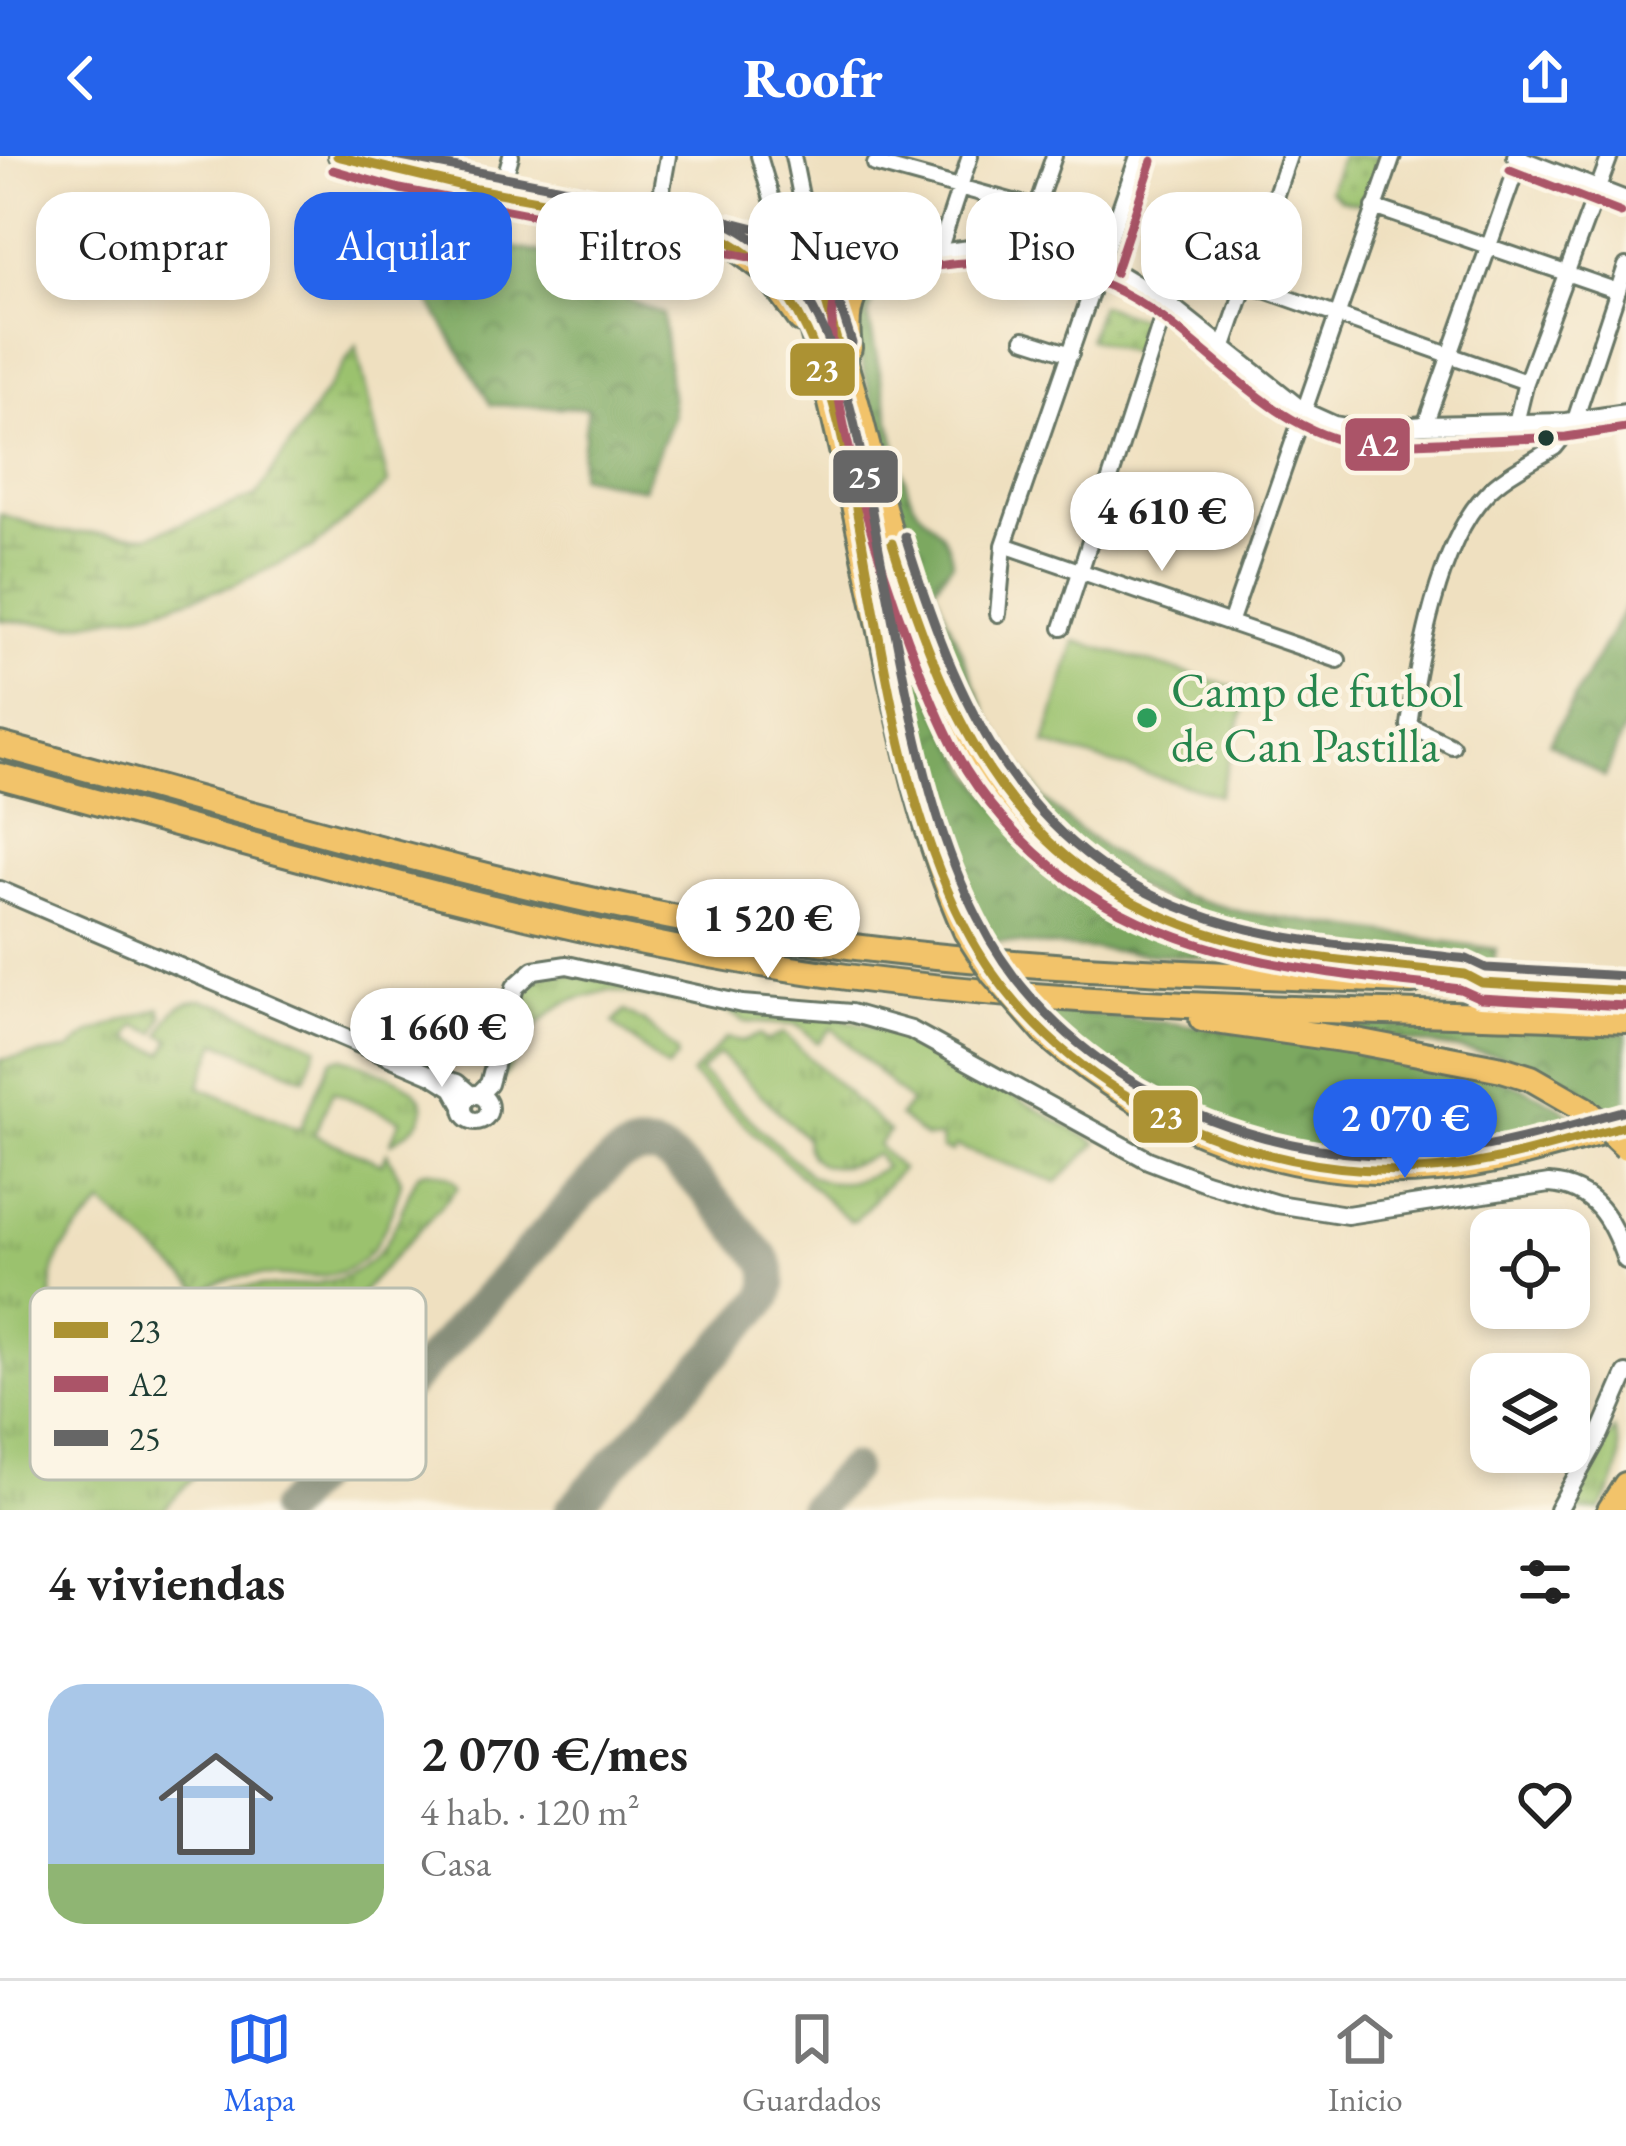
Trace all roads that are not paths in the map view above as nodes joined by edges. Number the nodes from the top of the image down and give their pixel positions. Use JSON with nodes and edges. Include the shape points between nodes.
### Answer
{"nodes":[{"id":1,"x":337,"y":156,"type":"edge"},
{"id":2,"x":511,"y":156,"type":"edge"},
{"id":3,"x":668,"y":156,"type":"edge"},
{"id":4,"x":759,"y":156,"type":"edge"},
{"id":5,"x":793,"y":156,"type":"edge"},
{"id":6,"x":970,"y":156,"type":"edge"},
{"id":7,"x":1054,"y":156,"type":"edge"},
{"id":8,"x":1138,"y":156,"type":"edge"},
{"id":9,"x":1393,"y":156,"type":"edge"},
{"id":10,"x":1610,"y":156,"type":"edge"},
{"id":11,"x":1519,"y":157,"type":"edge"},
{"id":12,"x":1284,"y":158,"type":"edge"},
{"id":13,"x":379,"y":162,"type":"edge"},
{"id":14,"x":875,"y":164,"type":"dead end"},
{"id":15,"x":960,"y":185,"type":"junction"},
{"id":16,"x":1599,"y":188,"type":"junction"},
{"id":17,"x":492,"y":192,"type":"edge"},
{"id":18,"x":501,"y":192,"type":"edge"},
{"id":19,"x":662,"y":192,"type":"edge"},
{"id":20,"x":1273,"y":192,"type":"edge"},
{"id":21,"x":1626,"y":199,"type":"edge"},
{"id":22,"x":1374,"y":207,"type":"junction"},
{"id":23,"x":1117,"y":220,"type":"edge"},
{"id":24,"x":724,"y":239,"type":"edge"},
{"id":25,"x":942,"y":242,"type":"edge"},
{"id":26,"x":1486,"y":246,"type":"junction"},
{"id":27,"x":1626,"y":266,"type":"edge"},
{"id":28,"x":1117,"y":272,"type":"edge"},
{"id":29,"x":1566,"y":273,"type":"junction"},
{"id":30,"x":1618,"y":291,"type":"junction"},
{"id":31,"x":804,"y":300,"type":"edge"},
{"id":32,"x":825,"y":300,"type":"edge"},
{"id":33,"x":851,"y":300,"type":"edge"},
{"id":34,"x":1090,"y":300,"type":"edge"},
{"id":35,"x":1239,"y":300,"type":"edge"},
{"id":36,"x":1291,"y":300,"type":"edge"},
{"id":37,"x":1167,"y":303,"type":"junction"},
{"id":38,"x":1337,"y":317,"type":"junction"},
{"id":39,"x":1024,"y":339,"type":"dead end"},
{"id":40,"x":1223,"y":349,"type":"junction"},
{"id":41,"x":1071,"y":354,"type":"junction"},
{"id":42,"x":1448,"y":356,"type":"junction"},
{"id":43,"x":1526,"y":382,"type":"junction"},
{"id":44,"x":825,"y":384,"type":"junction"},
{"id":45,"x":857,"y":404,"type":"junction"},
{"id":46,"x":1303,"y":411,"type":"junction"},
{"id":47,"x":1626,"y":413,"type":"edge"},
{"id":48,"x":1570,"y":422,"type":"junction"},
{"id":49,"x":1516,"y":423,"type":"junction"},
{"id":50,"x":1426,"y":425,"type":"junction"},
{"id":51,"x":1004,"y":545,"type":"junction"},
{"id":52,"x":1078,"y":571,"type":"junction"},
{"id":53,"x":998,"y":614,"type":"dead end"},
{"id":54,"x":1229,"y":623,"type":"junction"},
{"id":55,"x":1062,"y":628,"type":"dead end"},
{"id":56,"x":1338,"y":659,"type":"dead end"},
{"id":57,"x":0,"y":745,"type":"edge"},
{"id":58,"x":1452,"y":746,"type":"dead end"},
{"id":59,"x":0,"y":776,"type":"edge"},
{"id":60,"x":0,"y":890,"type":"edge"},
{"id":61,"x":1482,"y":983,"type":"junction"},
{"id":62,"x":1626,"y":991,"type":"edge"},
{"id":63,"x":1082,"y":998,"type":"junction"},
{"id":64,"x":1626,"y":1020,"type":"edge"},
{"id":65,"x":1626,"y":1125,"type":"edge"},
{"id":66,"x":1626,"y":1147,"type":"edge"},
{"id":67,"x":1626,"y":1260,"type":"edge"},
{"id":68,"x":1626,"y":1374,"type":"edge"},
{"id":69,"x":1626,"y":1485,"type":"edge"},
{"id":70,"x":1558,"y":1510,"type":"edge"},
{"id":71,"x":1610,"y":1510,"type":"edge"}],
"edges":[{"from":1,"to":13,"type":"street"},
{"from":2,"to":18,"type":"street"},
{"from":3,"to":19,"type":"street"},
{"from":4,"to":5,"type":"street","via":[[777,216],[791,218],[805,216]]},
{"from":6,"to":15,"type":"street"},
{"from":7,"to":15,"type":"street","via":[[1036,208]]},
{"from":8,"to":23,"type":"street"},
{"from":9,"to":22,"type":"street"},
{"from":10,"to":16,"type":"street"},
{"from":11,"to":16,"type":"street"},
{"from":11,"to":26,"type":"street"},
{"from":12,"to":20,"type":"street"},
{"from":13,"to":17,"type":"street"},
{"from":14,"to":15,"type":"street"},
{"from":15,"to":25,"type":"street"},
{"from":16,"to":21,"type":"street"},
{"from":16,"to":29,"type":"street"},
{"from":22,"to":26,"type":"street"},
{"from":22,"to":38,"type":"street"},
{"from":24,"to":44,"type":"highway","via":[[783,291]]},
{"from":26,"to":29,"type":"street"},
{"from":26,"to":42,"type":"street"},
{"from":27,"to":30,"type":"street"},
{"from":28,"to":37,"type":"street"},
{"from":29,"to":30,"type":"street"},
{"from":29,"to":43,"type":"street"},
{"from":30,"to":48,"type":"street"},
{"from":31,"to":44,"type":"highway"},
{"from":32,"to":45,"type":"highway"},
{"from":33,"to":45,"type":"highway","via":[[846,329]]},
{"from":34,"to":41,"type":"street"},
{"from":35,"to":40,"type":"street"},
{"from":36,"to":38,"type":"street"},
{"from":37,"to":40,"type":"street"},
{"from":37,"to":52,"type":"street"},
{"from":38,"to":42,"type":"street"},
{"from":38,"to":46,"type":"street"},
{"from":39,"to":41,"type":"street"},
{"from":40,"to":46,"type":"street"},
{"from":41,"to":51,"type":"street"},
{"from":42,"to":43,"type":"street"},
{"from":42,"to":50,"type":"street"},
{"from":43,"to":49,"type":"street"},
{"from":44,"to":65,"type":"highway","bridge":true,"via":[[922,817],[966,931],[1046,1035],[1164,1117],[1261,1155],[1323,1166],[1437,1169]]},
{"from":45,"to":61,"type":"highway","via":[[902,578],[950,710],[979,763],[1064,858],[1125,899],[1217,936],[1466,974]]},
{"from":46,"to":50,"type":"street","via":[[1362,430]]},
{"from":46,"to":54,"type":"street"},
{"from":47,"to":48,"type":"street"},
{"from":48,"to":49,"type":"street"},
{"from":48,"to":58,"type":"street","via":[[1555,446],[1488,491],[1441,569],[1409,725]]},
{"from":49,"to":50,"type":"street"},
{"from":51,"to":52,"type":"street"},
{"from":51,"to":53,"type":"street"},
{"from":52,"to":54,"type":"street"},
{"from":52,"to":55,"type":"street"},
{"from":54,"to":56,"type":"street"},
{"from":57,"to":61,"type":"highway","via":[[512,881],[756,932],[1044,966]]},
{"from":59,"to":63,"type":"highway","via":[[624,938],[847,977]]},
{"from":60,"to":67,"type":"street","via":[[453,1081],[469,1101],[489,1084],[514,987],[540,967],[567,965],[754,1006],[888,1022],[1148,1160],[1277,1204],[1347,1215],[1569,1187],[1603,1210]]},
{"from":61,"to":62,"type":"highway"},
{"from":63,"to":64,"type":"highway"},
{"from":63,"to":66,"type":"highway","bridge":true,"via":[[1502,1069],[1585,1109]]},
{"from":68,"to":70,"type":"street"},
{"from":69,"to":71,"type":"highway"}]}
